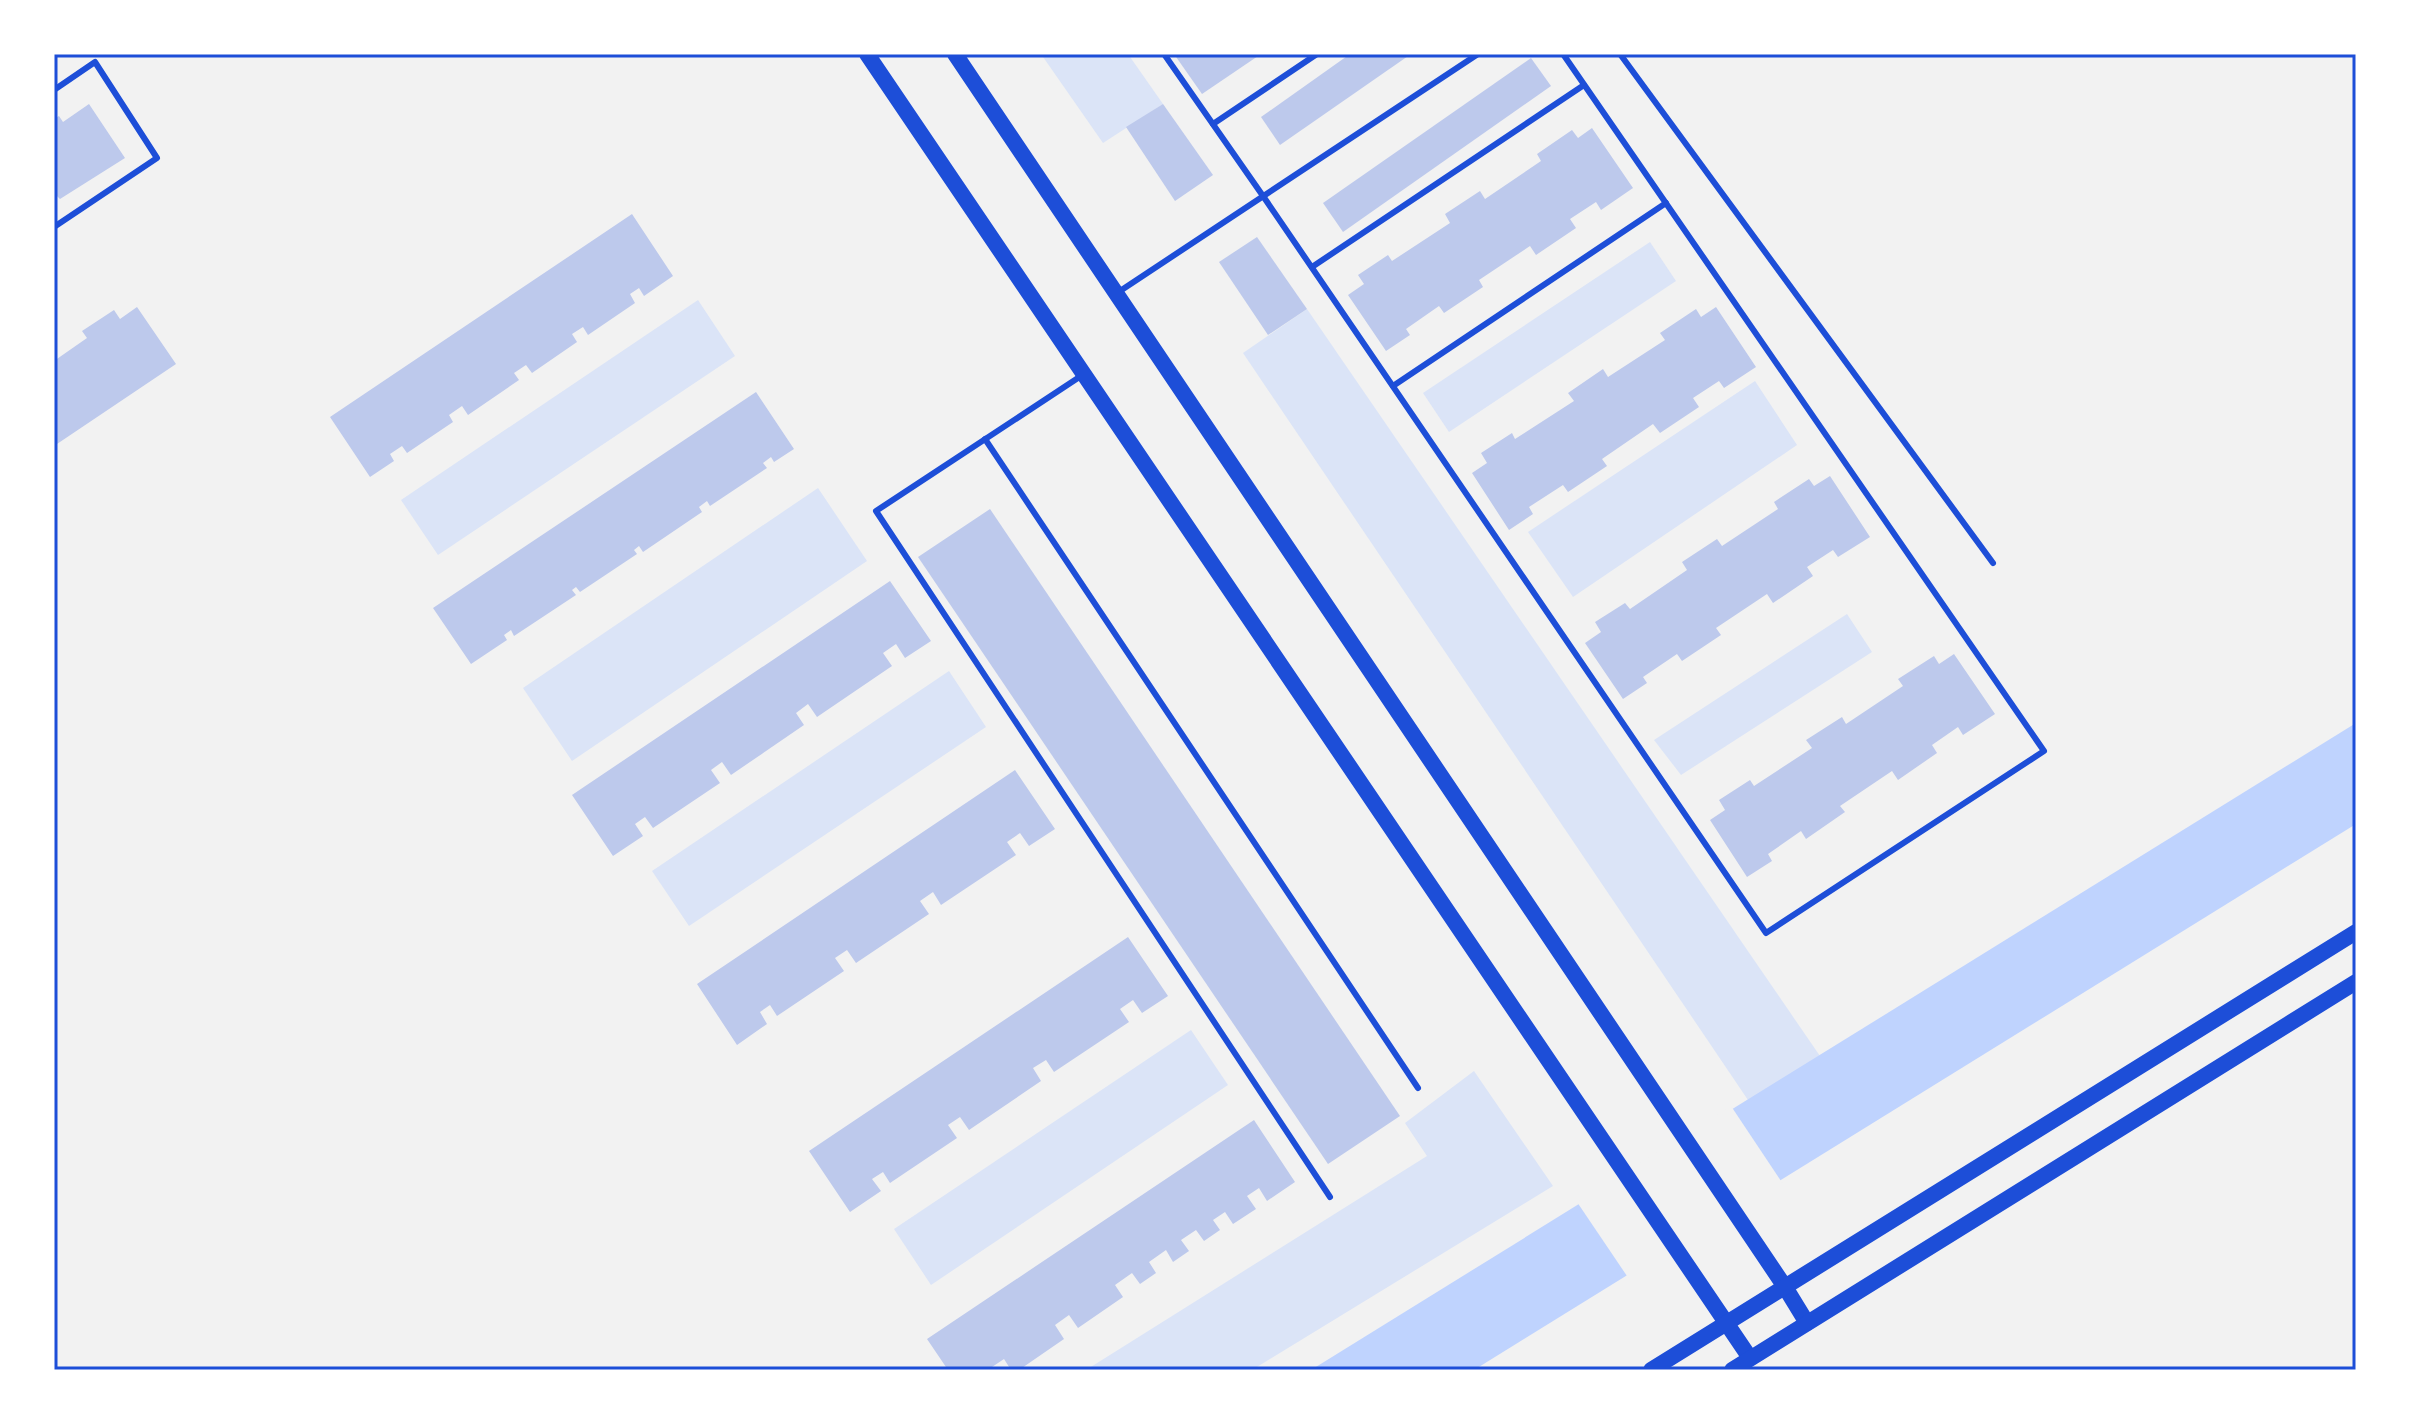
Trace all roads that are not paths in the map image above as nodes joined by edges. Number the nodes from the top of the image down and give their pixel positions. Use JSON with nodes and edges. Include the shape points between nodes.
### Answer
{"nodes":[{"id":1,"x":867,"y":54,"type":"edge"},
{"id":2,"x":955,"y":54,"type":"edge"},
{"id":3,"x":1164,"y":54,"type":"edge"},
{"id":4,"x":1317,"y":54,"type":"edge"},
{"id":5,"x":1478,"y":54,"type":"edge"},
{"id":6,"x":1563,"y":54,"type":"edge"},
{"id":7,"x":1620,"y":54,"type":"edge"},
{"id":8,"x":1584,"y":85,"type":"junction"},
{"id":9,"x":54,"y":90,"type":"edge"},
{"id":10,"x":1213,"y":124,"type":"junction"},
{"id":11,"x":1263,"y":196,"type":"junction"},
{"id":12,"x":1666,"y":203,"type":"junction"},
{"id":13,"x":54,"y":227,"type":"edge"},
{"id":14,"x":1312,"y":267,"type":"junction"},
{"id":15,"x":1117,"y":293,"type":"junction"},
{"id":16,"x":1084,"y":374,"type":"junction"},
{"id":17,"x":1393,"y":386,"type":"junction"},
{"id":18,"x":985,"y":439,"type":"junction"},
{"id":19,"x":1993,"y":563,"type":"dead end"},
{"id":20,"x":2356,"y":932,"type":"edge"},
{"id":21,"x":2356,"y":982,"type":"edge"},
{"id":22,"x":1418,"y":1088,"type":"dead end"},
{"id":23,"x":1330,"y":1197,"type":"dead end"},
{"id":24,"x":1785,"y":1287,"type":"junction"},
{"id":25,"x":1726,"y":1323,"type":"junction"},
{"id":26,"x":1807,"y":1323,"type":"junction"},
{"id":27,"x":1750,"y":1358,"type":"junction"},
{"id":28,"x":1651,"y":1370,"type":"edge"},
{"id":29,"x":1732,"y":1370,"type":"edge"}],
"edges":[{"from":1,"to":16,"type":"main road"},
{"from":2,"to":15,"type":"main road"},
{"from":3,"to":10,"type":"lane"},
{"from":4,"to":10,"type":"lane"},
{"from":5,"to":11,"type":"lane"},
{"from":6,"to":8,"type":"lane"},
{"from":7,"to":19,"type":"lane"},
{"from":8,"to":12,"type":"lane"},
{"from":8,"to":14,"type":"lane"},
{"from":9,"to":13,"type":"lane","via":[[95,62],[157,158]]},
{"from":10,"to":11,"type":"lane"},
{"from":11,"to":14,"type":"lane"},
{"from":11,"to":15,"type":"lane"},
{"from":12,"to":17,"type":"lane"},
{"from":12,"to":17,"type":"lane","via":[[2044,751],[1766,933]]},
{"from":14,"to":17,"type":"lane"},
{"from":15,"to":24,"type":"main road"},
{"from":16,"to":18,"type":"lane"},
{"from":16,"to":25,"type":"main road"},
{"from":18,"to":22,"type":"lane"},
{"from":18,"to":23,"type":"lane","via":[[876,511]]},
{"from":20,"to":24,"type":"main road"},
{"from":21,"to":26,"type":"main road"},
{"from":24,"to":25,"type":"main road"},
{"from":24,"to":26,"type":"main road"},
{"from":25,"to":27,"type":"main road"},
{"from":25,"to":28,"type":"main road"},
{"from":26,"to":27,"type":"main road"},
{"from":27,"to":29,"type":"main road"}]}
